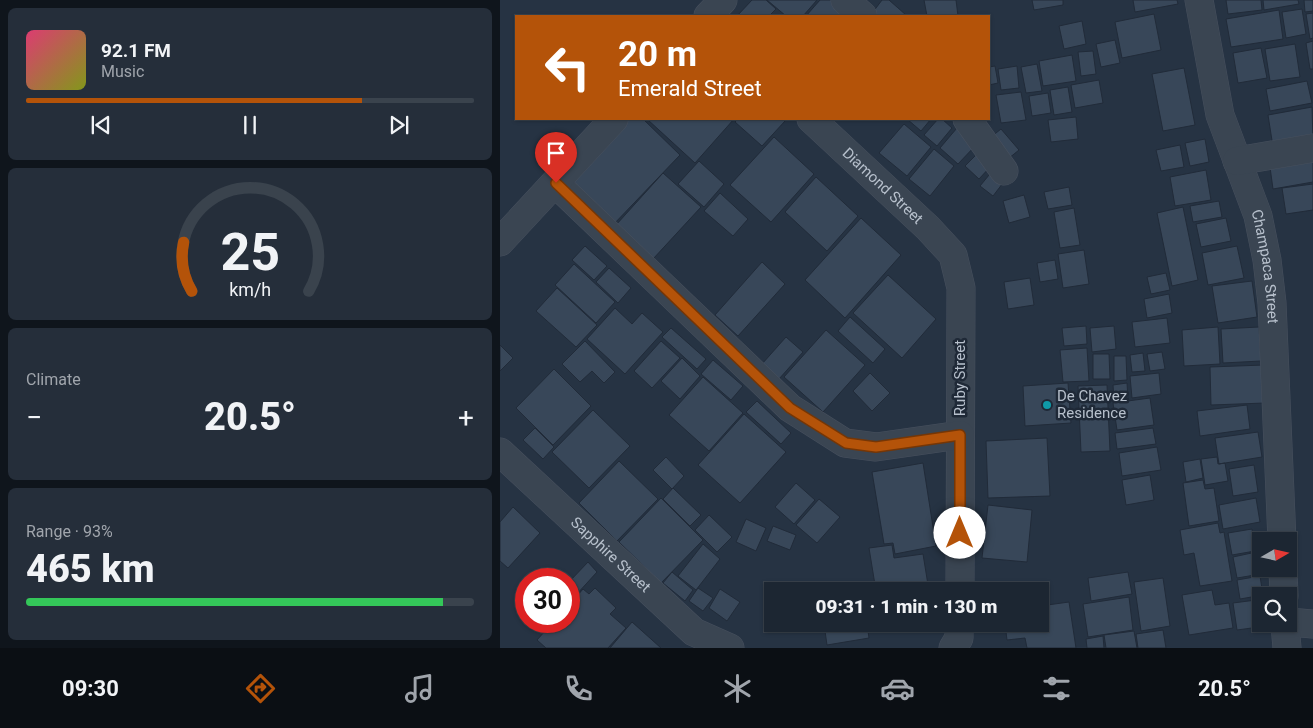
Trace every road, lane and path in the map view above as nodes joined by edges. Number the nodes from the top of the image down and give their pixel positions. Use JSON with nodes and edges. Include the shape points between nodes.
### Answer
{"nodes":[{"id":1,"x":723,"y":0,"type":"edge"},
{"id":2,"x":845,"y":0,"type":"edge"},
{"id":3,"x":1199,"y":0,"type":"edge"},
{"id":4,"x":709,"y":15,"type":"edge"},
{"id":5,"x":862,"y":15,"type":"edge"},
{"id":6,"x":613,"y":120,"type":"edge"},
{"id":7,"x":812,"y":120,"type":"edge"},
{"id":8,"x":968,"y":120,"type":"edge"},
{"id":9,"x":1313,"y":148,"type":"edge"},
{"id":10,"x":1237,"y":161,"type":"junction"},
{"id":11,"x":1004,"y":171,"type":"dead end"},
{"id":12,"x":556,"y":183,"type":"junction"},
{"id":13,"x":500,"y":242,"type":"edge"},
{"id":14,"x":953,"y":255,"type":"joint"},
{"id":15,"x":960,"y":435,"type":"junction"},
{"id":16,"x":500,"y":452,"type":"edge"},
{"id":17,"x":1282,"y":532,"type":"edge"},
{"id":18,"x":960,"y":582,"type":"edge"},
{"id":19,"x":1297,"y":623,"type":"edge"},
{"id":20,"x":1313,"y":624,"type":"edge"},
{"id":21,"x":960,"y":632,"type":"edge"},
{"id":22,"x":1286,"y":632,"type":"edge"},
{"id":23,"x":730,"y":648,"type":"edge"},
{"id":24,"x":953,"y":648,"type":"edge"},
{"id":25,"x":1287,"y":648,"type":"edge"}],
"edges":[{"from":1,"to":4,"type":"street"},
{"from":2,"to":5,"type":"street"},
{"from":3,"to":10,"type":"street","name":"Champaca Street","via":[[1220,116]]},
{"from":6,"to":12,"type":"street"},
{"from":7,"to":14,"type":"street","name":"Diamond Street"},
{"from":8,"to":11,"type":"street"},
{"from":9,"to":10,"type":"street"},
{"from":10,"to":17,"type":"street","name":"Champaca Street","via":[[1258,216],[1267,260],[1272,303]]},
{"from":12,"to":13,"type":"street"},
{"from":12,"to":15,"type":"street","via":[[790,408],[846,443],[876,447]]},
{"from":14,"to":15,"type":"street","name":"Ruby Street","via":[[960,288]]},
{"from":15,"to":18,"type":"street","name":"Ruby Street"},
{"from":16,"to":23,"type":"street","name":"Sapphire Street","via":[[694,632]]},
{"from":19,"to":20,"type":"street"},
{"from":21,"to":24,"type":"street"},
{"from":22,"to":25,"type":"street"}]}
